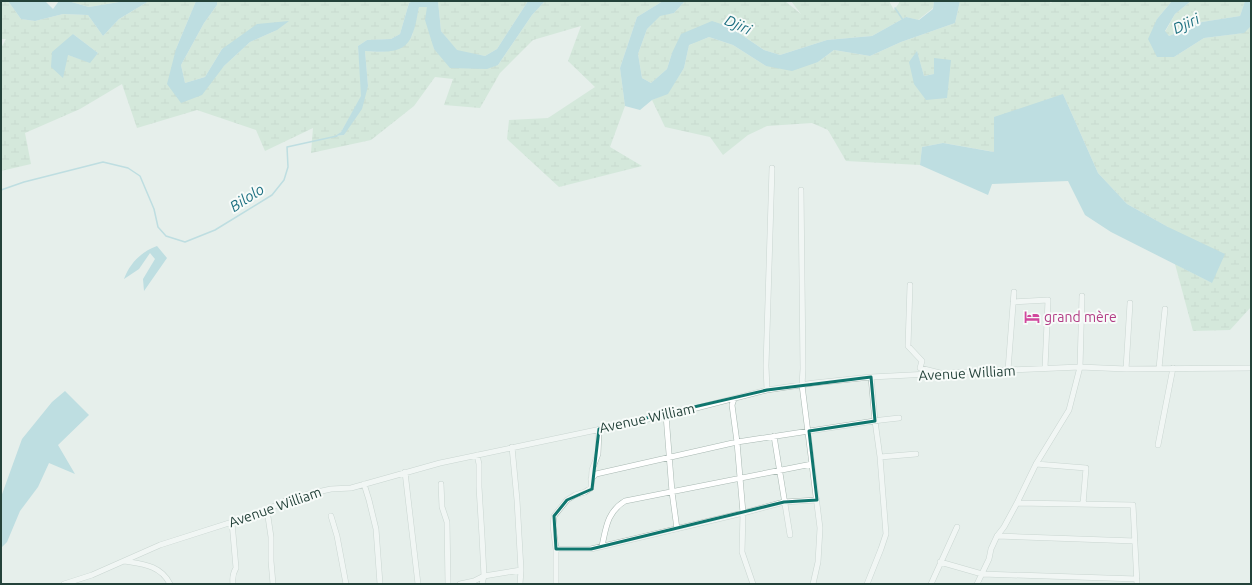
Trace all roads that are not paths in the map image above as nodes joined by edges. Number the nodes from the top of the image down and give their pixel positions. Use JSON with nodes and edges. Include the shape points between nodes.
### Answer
{"nodes":[{"id":1,"x":772,"y":168,"type":"dead end"},
{"id":2,"x":801,"y":190,"type":"dead end"},
{"id":3,"x":910,"y":285,"type":"dead end"},
{"id":4,"x":1014,"y":292,"type":"dead end"},
{"id":5,"x":1082,"y":296,"type":"dead end"},
{"id":6,"x":1013,"y":302,"type":"junction"},
{"id":7,"x":1130,"y":303,"type":"dead end"},
{"id":8,"x":1165,"y":309,"type":"dead end"},
{"id":9,"x":1045,"y":368,"type":"junction"},
{"id":10,"x":1080,"y":368,"type":"junction"},
{"id":11,"x":1159,"y":368,"type":"junction"},
{"id":12,"x":1173,"y":368,"type":"junction"},
{"id":13,"x":1251,"y":368,"type":"edge"},
{"id":14,"x":1126,"y":369,"type":"junction"},
{"id":15,"x":1008,"y":370,"type":"junction"},
{"id":16,"x":944,"y":374,"type":"junction"},
{"id":17,"x":871,"y":377,"type":"junction"},
{"id":18,"x":802,"y":385,"type":"junction"},
{"id":19,"x":767,"y":390,"type":"junction"},
{"id":20,"x":734,"y":399,"type":"junction"},
{"id":21,"x":666,"y":415,"type":"junction"},
{"id":22,"x":899,"y":418,"type":"dead end"},
{"id":23,"x":875,"y":421,"type":"junction"},
{"id":24,"x":599,"y":429,"type":"junction"},
{"id":25,"x":809,"y":431,"type":"junction"},
{"id":26,"x":774,"y":436,"type":"junction"},
{"id":27,"x":737,"y":442,"type":"junction"},
{"id":28,"x":1158,"y":445,"type":"dead end"},
{"id":29,"x":512,"y":447,"type":"junction"},
{"id":30,"x":477,"y":454,"type":"junction"},
{"id":31,"x":916,"y":454,"type":"dead end"},
{"id":32,"x":670,"y":457,"type":"junction"},
{"id":33,"x":880,"y":457,"type":"junction"},
{"id":34,"x":812,"y":464,"type":"junction"},
{"id":35,"x":1036,"y":464,"type":"junction"},
{"id":36,"x":778,"y":471,"type":"junction"},
{"id":37,"x":406,"y":472,"type":"junction"},
{"id":38,"x":591,"y":479,"type":"junction"},
{"id":39,"x":740,"y":479,"type":"junction"},
{"id":40,"x":364,"y":484,"type":"junction"},
{"id":41,"x":441,"y":484,"type":"dead end"},
{"id":42,"x":672,"y":492,"type":"junction"},
{"id":43,"x":817,"y":500,"type":"junction"},
{"id":44,"x":784,"y":502,"type":"junction"},
{"id":45,"x":1017,"y":503,"type":"junction"},
{"id":46,"x":1083,"y":504,"type":"junction"},
{"id":47,"x":267,"y":510,"type":"junction"},
{"id":48,"x":743,"y":513,"type":"junction"},
{"id":49,"x":332,"y":516,"type":"dead end"},
{"id":50,"x":232,"y":522,"type":"junction"},
{"id":51,"x":957,"y":527,"type":"dead end"},
{"id":52,"x":677,"y":529,"type":"junction"},
{"id":53,"x":790,"y":535,"type":"dead end"},
{"id":54,"x":997,"y":536,"type":"junction"},
{"id":55,"x":1135,"y":541,"type":"junction"},
{"id":56,"x":602,"y":546,"type":"junction"},
{"id":57,"x":556,"y":549,"type":"junction"},
{"id":58,"x":123,"y":561,"type":"junction"},
{"id":59,"x":940,"y":562,"type":"junction"},
{"id":60,"x":521,"y":570,"type":"junction"},
{"id":61,"x":982,"y":574,"type":"junction"},
{"id":62,"x":484,"y":576,"type":"junction"},
{"id":63,"x":1137,"y":582,"type":"edge"},
{"id":64,"x":64,"y":584,"type":"edge"},
{"id":65,"x":170,"y":584,"type":"edge"},
{"id":66,"x":233,"y":584,"type":"edge"},
{"id":67,"x":273,"y":584,"type":"edge"},
{"id":68,"x":346,"y":584,"type":"edge"},
{"id":69,"x":380,"y":584,"type":"edge"},
{"id":70,"x":418,"y":584,"type":"edge"},
{"id":71,"x":448,"y":584,"type":"edge"},
{"id":72,"x":460,"y":584,"type":"edge"},
{"id":73,"x":482,"y":584,"type":"edge"},
{"id":74,"x":520,"y":584,"type":"edge"},
{"id":75,"x":556,"y":584,"type":"edge"},
{"id":76,"x":752,"y":584,"type":"edge"},
{"id":77,"x":813,"y":584,"type":"edge"},
{"id":78,"x":867,"y":584,"type":"edge"},
{"id":79,"x":931,"y":584,"type":"edge"},
{"id":80,"x":977,"y":584,"type":"edge"}],
"edges":[{"from":1,"to":19,"type":"street"},
{"from":2,"to":18,"type":"street"},
{"from":3,"to":16,"type":"street","via":[[908,346],[922,361],[920,368]]},
{"from":4,"to":6,"type":"street"},
{"from":5,"to":10,"type":"street"},
{"from":6,"to":9,"type":"street","via":[[1048,300]]},
{"from":6,"to":15,"type":"street"},
{"from":7,"to":14,"type":"street"},
{"from":8,"to":11,"type":"street"},
{"from":9,"to":10,"type":"street","name":"Avenue William"},
{"from":9,"to":15,"type":"street","name":"Avenue William"},
{"from":10,"to":14,"type":"street","name":"Avenue William"},
{"from":10,"to":35,"type":"street","via":[[1069,410]]},
{"from":11,"to":12,"type":"street","name":"Avenue William"},
{"from":11,"to":14,"type":"street","name":"Avenue William"},
{"from":12,"to":13,"type":"street","name":"Avenue William"},
{"from":12,"to":28,"type":"street"},
{"from":15,"to":16,"type":"street","name":"Avenue William"},
{"from":16,"to":17,"type":"street","name":"Avenue William"},
{"from":17,"to":18,"type":"street","name":"Avenue William"},
{"from":17,"to":23,"type":"street"},
{"from":18,"to":19,"type":"street","name":"Avenue William"},
{"from":18,"to":25,"type":"street"},
{"from":19,"to":20,"type":"street","name":"Avenue William"},
{"from":20,"to":21,"type":"street","name":"Avenue William"},
{"from":20,"to":27,"type":"street","via":[[732,405]]},
{"from":21,"to":24,"type":"street","name":"Avenue William"},
{"from":21,"to":32,"type":"street"},
{"from":22,"to":23,"type":"street"},
{"from":23,"to":25,"type":"street"},
{"from":23,"to":33,"type":"street"},
{"from":24,"to":29,"type":"street","name":"Avenue William"},
{"from":24,"to":38,"type":"street","via":[[598,454]]},
{"from":25,"to":26,"type":"street"},
{"from":25,"to":34,"type":"street"},
{"from":26,"to":27,"type":"street"},
{"from":26,"to":36,"type":"street"},
{"from":27,"to":32,"type":"street"},
{"from":27,"to":39,"type":"street"},
{"from":29,"to":30,"type":"street","name":"Avenue William"},
{"from":29,"to":60,"type":"street"},
{"from":30,"to":37,"type":"street","name":"Avenue William"},
{"from":30,"to":62,"type":"street"},
{"from":31,"to":33,"type":"street"},
{"from":32,"to":38,"type":"street","via":[[596,474]]},
{"from":32,"to":42,"type":"street"},
{"from":33,"to":78,"type":"street","via":[[886,534]]},
{"from":34,"to":36,"type":"street"},
{"from":34,"to":43,"type":"street"},
{"from":35,"to":45,"type":"street"},
{"from":35,"to":46,"type":"street","via":[[1086,468]]},
{"from":36,"to":39,"type":"street"},
{"from":36,"to":44,"type":"street"},
{"from":37,"to":40,"type":"street","name":"Avenue William"},
{"from":37,"to":70,"type":"street"},
{"from":38,"to":57,"type":"street","via":[[589,490],[567,500],[554,516]]},
{"from":39,"to":42,"type":"street"},
{"from":39,"to":48,"type":"street"},
{"from":40,"to":47,"type":"street","name":"Avenue William","via":[[308,494]]},
{"from":40,"to":69,"type":"street","via":[[376,529]]},
{"from":41,"to":71,"type":"street","via":[[442,507],[447,522]]},
{"from":42,"to":52,"type":"street"},
{"from":42,"to":56,"type":"street","via":[[625,501],[616,507],[611,515]]},
{"from":43,"to":44,"type":"street"},
{"from":43,"to":77,"type":"street","via":[[820,544]]},
{"from":44,"to":48,"type":"street"},
{"from":44,"to":53,"type":"street"},
{"from":45,"to":46,"type":"street"},
{"from":45,"to":54,"type":"street"},
{"from":46,"to":55,"type":"street","via":[[1133,505]]},
{"from":47,"to":50,"type":"street","name":"Avenue William"},
{"from":47,"to":67,"type":"street"},
{"from":48,"to":52,"type":"street"},
{"from":48,"to":76,"type":"street","via":[[742,552]]},
{"from":49,"to":68,"type":"street"},
{"from":50,"to":58,"type":"street","name":"Avenue William","via":[[160,545]]},
{"from":50,"to":66,"type":"street","via":[[236,568],[233,573]]},
{"from":51,"to":59,"type":"street"},
{"from":52,"to":56,"type":"street"},
{"from":54,"to":55,"type":"street"},
{"from":54,"to":61,"type":"street"},
{"from":55,"to":63,"type":"street"},
{"from":56,"to":57,"type":"street"},
{"from":57,"to":75,"type":"street"},
{"from":58,"to":64,"type":"street","name":"Avenue William"},
{"from":58,"to":65,"type":"street","via":[[158,569]]},
{"from":59,"to":61,"type":"street"},
{"from":59,"to":79,"type":"street"},
{"from":60,"to":62,"type":"street"},
{"from":60,"to":74,"type":"street"},
{"from":61,"to":63,"type":"street"},
{"from":61,"to":80,"type":"street"},
{"from":62,"to":72,"type":"street"},
{"from":62,"to":73,"type":"street"}]}
